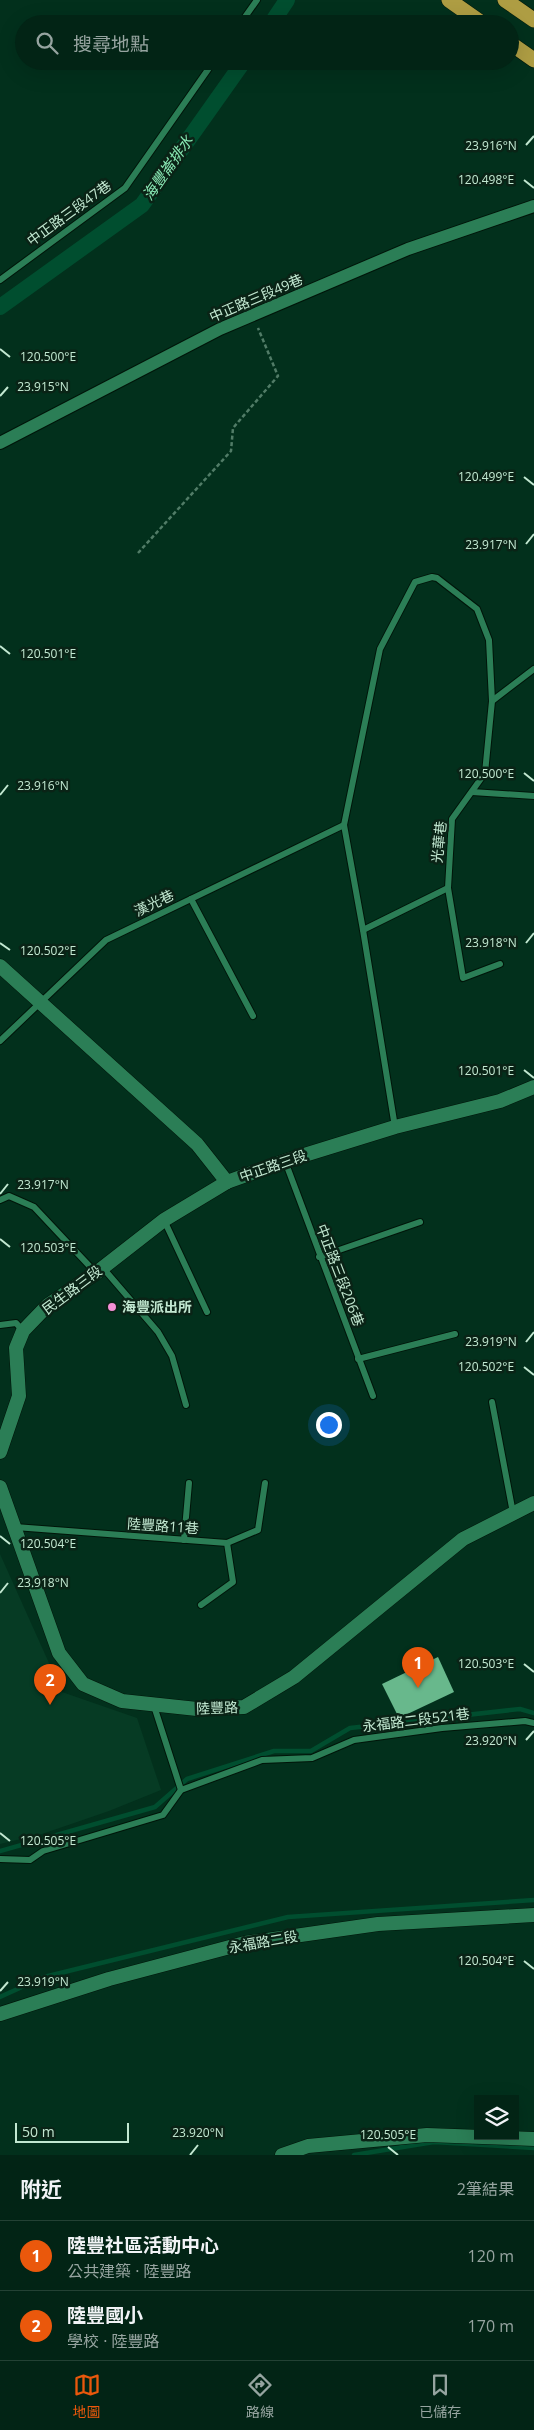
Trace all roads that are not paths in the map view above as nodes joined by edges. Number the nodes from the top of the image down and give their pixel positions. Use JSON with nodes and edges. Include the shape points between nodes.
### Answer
{"nodes":[{"id":1,"x":257,"y":0,"type":"edge"},
{"id":2,"x":449,"y":0,"type":"edge"},
{"id":3,"x":505,"y":0,"type":"edge"},
{"id":4,"x":246,"y":15,"type":"edge"},
{"id":5,"x":470,"y":15,"type":"edge"},
{"id":6,"x":534,"y":20,"type":"edge"},
{"id":7,"x":519,"y":49,"type":"edge"},
{"id":8,"x":534,"y":60,"type":"edge"},
{"id":9,"x":208,"y":70,"type":"edge"},
{"id":10,"x":534,"y":206,"type":"edge"},
{"id":11,"x":0,"y":280,"type":"edge"},
{"id":12,"x":0,"y":443,"type":"edge"},
{"id":13,"x":534,"y":669,"type":"edge"},
{"id":14,"x":492,"y":701,"type":"junction"},
{"id":15,"x":472,"y":792,"type":"junction"},
{"id":16,"x":534,"y":796,"type":"edge"},
{"id":17,"x":344,"y":824,"type":"junction"},
{"id":18,"x":448,"y":888,"type":"junction"},
{"id":19,"x":191,"y":899,"type":"junction"},
{"id":20,"x":363,"y":930,"type":"junction"},
{"id":21,"x":500,"y":964,"type":"dead end"},
{"id":22,"x":0,"y":966,"type":"edge"},
{"id":23,"x":40,"y":1002,"type":"junction"},
{"id":24,"x":253,"y":1016,"type":"dead end"},
{"id":25,"x":0,"y":1041,"type":"edge"},
{"id":26,"x":534,"y":1087,"type":"edge"},
{"id":27,"x":394,"y":1127,"type":"junction"},
{"id":28,"x":285,"y":1161,"type":"junction"},
{"id":29,"x":227,"y":1182,"type":"junction"},
{"id":30,"x":0,"y":1200,"type":"edge"},
{"id":31,"x":164,"y":1220,"type":"junction"},
{"id":32,"x":420,"y":1222,"type":"dead end"},
{"id":33,"x":319,"y":1257,"type":"junction"},
{"id":34,"x":99,"y":1270,"type":"junction"},
{"id":35,"x":208,"y":1312,"type":"dead end"},
{"id":36,"x":0,"y":1325,"type":"edge"},
{"id":37,"x":24,"y":1331,"type":"junction"},
{"id":38,"x":455,"y":1334,"type":"dead end"},
{"id":39,"x":358,"y":1359,"type":"junction"},
{"id":40,"x":373,"y":1396,"type":"dead end"},
{"id":41,"x":492,"y":1402,"type":"dead end"},
{"id":42,"x":186,"y":1405,"type":"dead end"},
{"id":43,"x":0,"y":1452,"type":"edge"},
{"id":44,"x":189,"y":1483,"type":"dead end"},
{"id":45,"x":265,"y":1483,"type":"dead end"},
{"id":46,"x":0,"y":1487,"type":"edge"},
{"id":47,"x":534,"y":1503,"type":"edge"},
{"id":48,"x":513,"y":1514,"type":"junction"},
{"id":49,"x":15,"y":1527,"type":"junction"},
{"id":50,"x":184,"y":1540,"type":"junction"},
{"id":51,"x":227,"y":1543,"type":"junction"},
{"id":52,"x":201,"y":1606,"type":"dead end"},
{"id":53,"x":154,"y":1706,"type":"junction"},
{"id":54,"x":534,"y":1723,"type":"edge"},
{"id":55,"x":181,"y":1790,"type":"junction"},
{"id":56,"x":0,"y":1859,"type":"edge"},
{"id":57,"x":534,"y":1915,"type":"edge"},
{"id":58,"x":0,"y":2014,"type":"edge"},
{"id":59,"x":534,"y":2139,"type":"edge"},
{"id":60,"x":282,"y":2155,"type":"edge"}],
"edges":[{"from":1,"to":4,"type":"lane"},
{"from":2,"to":5,"type":"highway"},
{"from":3,"to":6,"type":"highway"},
{"from":7,"to":8,"type":"highway"},
{"from":9,"to":11,"type":"lane","name":"中正路三段47巷","via":[[124,188]]},
{"from":10,"to":12,"type":"street","name":"中正路三段49巷","via":[[408,249],[220,329]]},
{"from":13,"to":14,"type":"lane"},
{"from":14,"to":15,"type":"lane","name":"光華巷","via":[[485,773]]},
{"from":14,"to":17,"type":"lane","name":"光華巷","via":[[489,640],[477,609],[437,578],[415,582],[380,648]]},
{"from":15,"to":16,"type":"lane"},
{"from":15,"to":18,"type":"lane","name":"光華巷","via":[[452,820]]},
{"from":17,"to":19,"type":"lane","name":"漢光巷"},
{"from":17,"to":20,"type":"lane"},
{"from":18,"to":20,"type":"lane"},
{"from":18,"to":21,"type":"lane","name":"光華巷","via":[[463,978]]},
{"from":19,"to":23,"type":"lane","name":"漢光巷","via":[[106,940]]},
{"from":19,"to":24,"type":"lane"},
{"from":20,"to":27,"type":"lane"},
{"from":22,"to":23,"type":"street","name":"中正路三段"},
{"from":23,"to":25,"type":"lane","name":"漢光巷"},
{"from":23,"to":29,"type":"street","name":"中正路三段","via":[[197,1144]]},
{"from":26,"to":27,"type":"street","name":"中正路三段","via":[[500,1101]]},
{"from":27,"to":28,"type":"street","name":"中正路三段"},
{"from":28,"to":29,"type":"street","name":"中正路三段"},
{"from":28,"to":33,"type":"lane","name":"中正路三段206巷"},
{"from":29,"to":31,"type":"street","name":"民生路三段"},
{"from":30,"to":34,"type":"lane","via":[[9,1196],[34,1207]]},
{"from":31,"to":34,"type":"street","name":"民生路三段"},
{"from":31,"to":35,"type":"lane"},
{"from":32,"to":33,"type":"lane"},
{"from":33,"to":39,"type":"lane","name":"中正路三段206巷"},
{"from":34,"to":37,"type":"street","name":"民生路三段","via":[[48,1305]]},
{"from":34,"to":42,"type":"lane","via":[[158,1332],[172,1356]]},
{"from":36,"to":37,"type":"lane","via":[[16,1323]]},
{"from":37,"to":43,"type":"street","name":"民生路三段","via":[[16,1348],[19,1396]]},
{"from":38,"to":39,"type":"lane"},
{"from":39,"to":40,"type":"lane","name":"中正路三段206巷"},
{"from":41,"to":48,"type":"lane"},
{"from":44,"to":50,"type":"lane"},
{"from":45,"to":51,"type":"lane","name":"陸豐路11巷","via":[[258,1530]]},
{"from":46,"to":49,"type":"street","name":"陸豐路"},
{"from":47,"to":48,"type":"street","name":"陸豐路"},
{"from":48,"to":53,"type":"street","name":"陸豐路","via":[[463,1539],[294,1677],[244,1707],[197,1709]]},
{"from":49,"to":50,"type":"lane","name":"陸豐路11巷"},
{"from":49,"to":53,"type":"street","name":"陸豐路","via":[[59,1653],[83,1684],[122,1701]]},
{"from":50,"to":51,"type":"lane","name":"陸豐路11巷"},
{"from":51,"to":52,"type":"lane","via":[[233,1582]]},
{"from":53,"to":55,"type":"lane"},
{"from":54,"to":55,"type":"lane","name":"永福路二段521巷","via":[[442,1728],[354,1740],[312,1758],[262,1760]]},
{"from":55,"to":56,"type":"lane","via":[[163,1815],[43,1851],[30,1860]]},
{"from":57,"to":58,"type":"street","name":"永福路二段","via":[[378,1924],[245,1943],[109,1979]]},
{"from":59,"to":60,"type":"street","via":[[427,2135],[308,2146]]}]}
